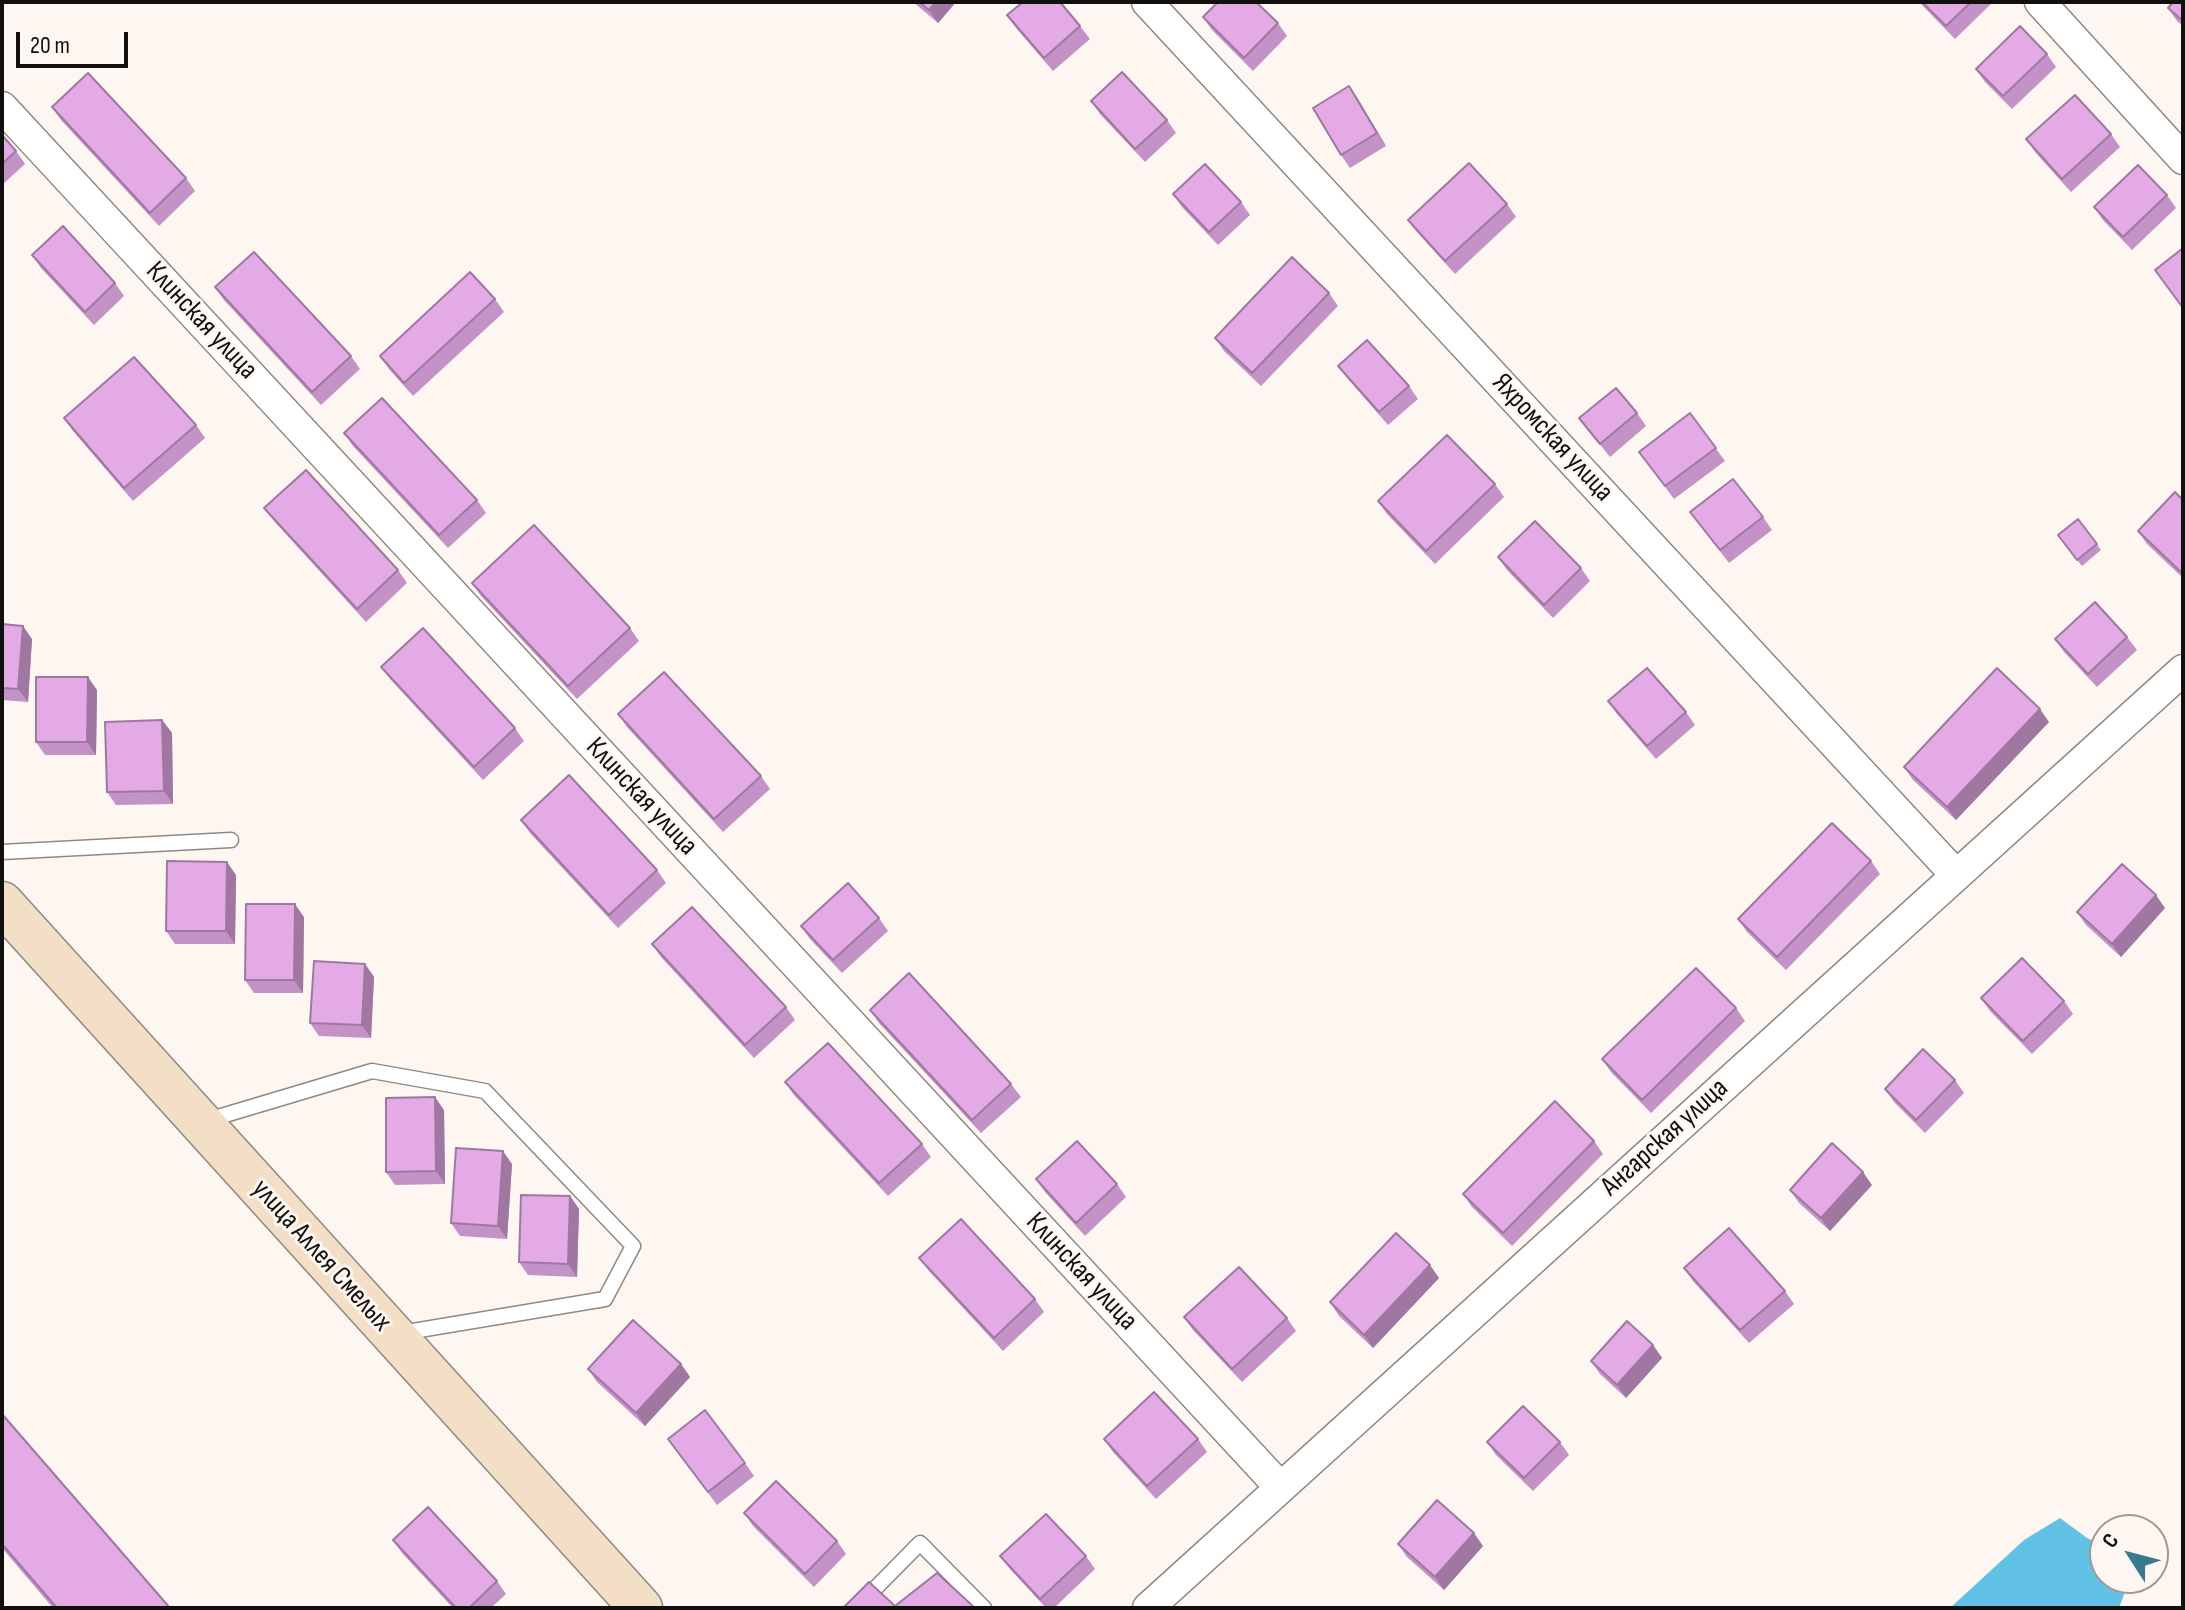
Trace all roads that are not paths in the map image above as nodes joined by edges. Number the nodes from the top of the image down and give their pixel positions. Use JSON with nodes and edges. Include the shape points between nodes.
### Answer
{"nodes":[{"id":1,"x":1147,"y":2,"type":"edge"},
{"id":2,"x":2040,"y":2,"type":"edge"},
{"id":3,"x":2,"y":107,"type":"edge"},
{"id":4,"x":2183,"y":159,"type":"edge"},
{"id":5,"x":2183,"y":670,"type":"edge"},
{"id":6,"x":231,"y":840,"type":"dead end"},
{"id":7,"x":2,"y":852,"type":"edge"},
{"id":8,"x":1956,"y":875,"type":"junction"},
{"id":9,"x":2,"y":903,"type":"edge"},
{"id":10,"x":201,"y":1122,"type":"junction"},
{"id":11,"x":393,"y":1335,"type":"junction"},
{"id":12,"x":1280,"y":1487,"type":"junction"},
{"id":13,"x":641,"y":1608,"type":"edge"},
{"id":14,"x":856,"y":1608,"type":"edge"},
{"id":15,"x":984,"y":1608,"type":"edge"},
{"id":16,"x":1148,"y":1608,"type":"edge"}],
"edges":[{"from":1,"to":8,"type":"street","name":"Яхромская улица"},
{"from":2,"to":4,"type":"street"},
{"from":3,"to":12,"type":"street","name":"Клинская улица"},
{"from":5,"to":8,"type":"street","name":"Ангарская улица"},
{"from":6,"to":7,"type":"lane"},
{"from":8,"to":12,"type":"street","name":"Ангарская улица"},
{"from":9,"to":10,"type":"main road","name":"улица Аллея Смелых"},
{"from":10,"to":11,"type":"main road","name":"улица Аллея Смелых"},
{"from":10,"to":11,"type":"lane","via":[[372,1071],[485,1091],[633,1246],[605,1299]]},
{"from":11,"to":13,"type":"main road","name":"улица Аллея Смелых"},
{"from":12,"to":16,"type":"street","name":"Ангарская улица"},
{"from":14,"to":15,"type":"lane","via":[[920,1543]]}]}
